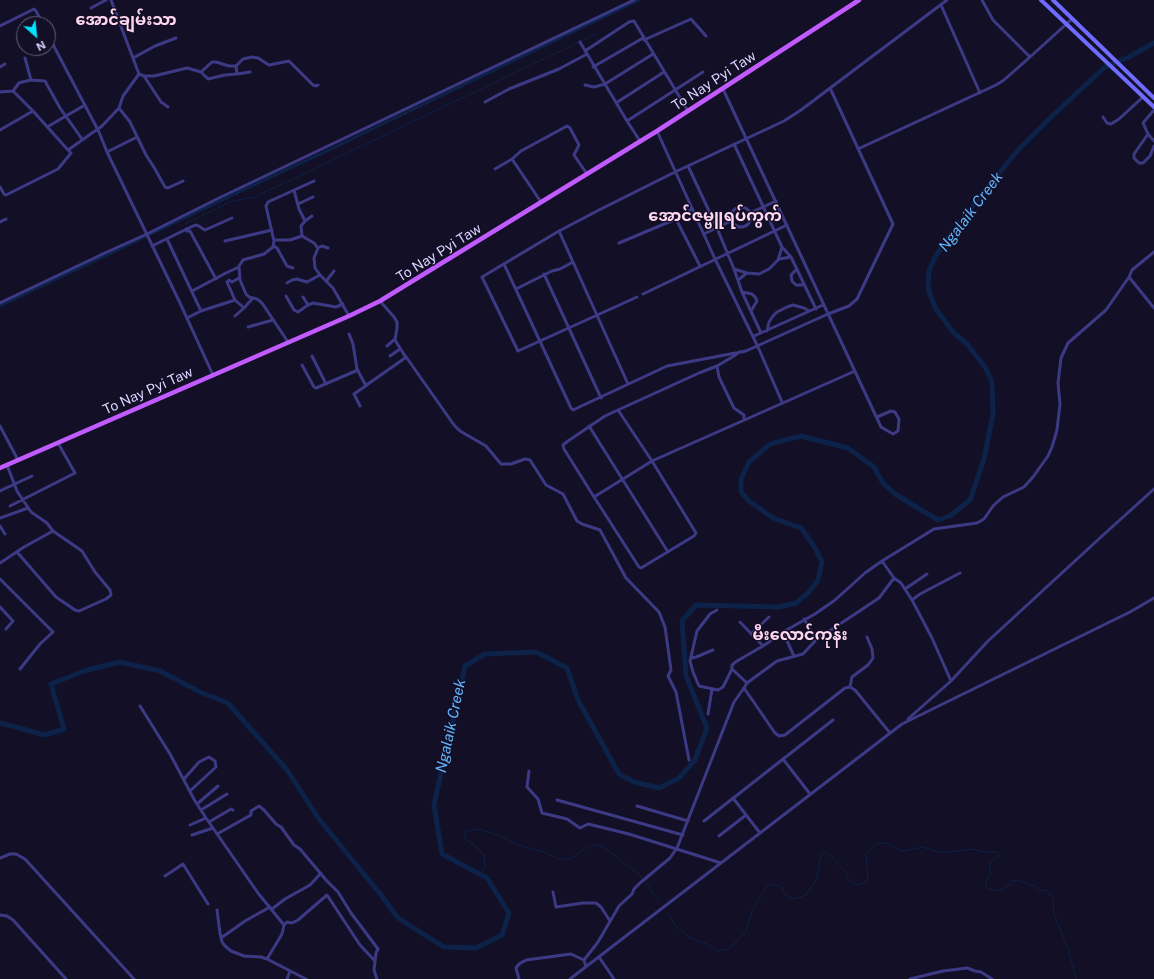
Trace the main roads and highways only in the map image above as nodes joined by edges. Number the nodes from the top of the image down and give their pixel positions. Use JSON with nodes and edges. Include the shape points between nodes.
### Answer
{"nodes":[{"id":1,"x":859,"y":0,"type":"edge"},
{"id":2,"x":1041,"y":0,"type":"edge"},
{"id":3,"x":1055,"y":1,"type":"edge"},
{"id":4,"x":1154,"y":98,"type":"edge"},
{"id":5,"x":1154,"y":109,"type":"edge"},
{"id":6,"x":0,"y":468,"type":"edge"}],
"edges":[{"from":1,"to":6,"type":"main road","name":"To Nay Pyi Taw","via":[[657,131],[380,301]]},
{"from":2,"to":5,"type":"main road"},
{"from":3,"to":4,"type":"main road"}]}
